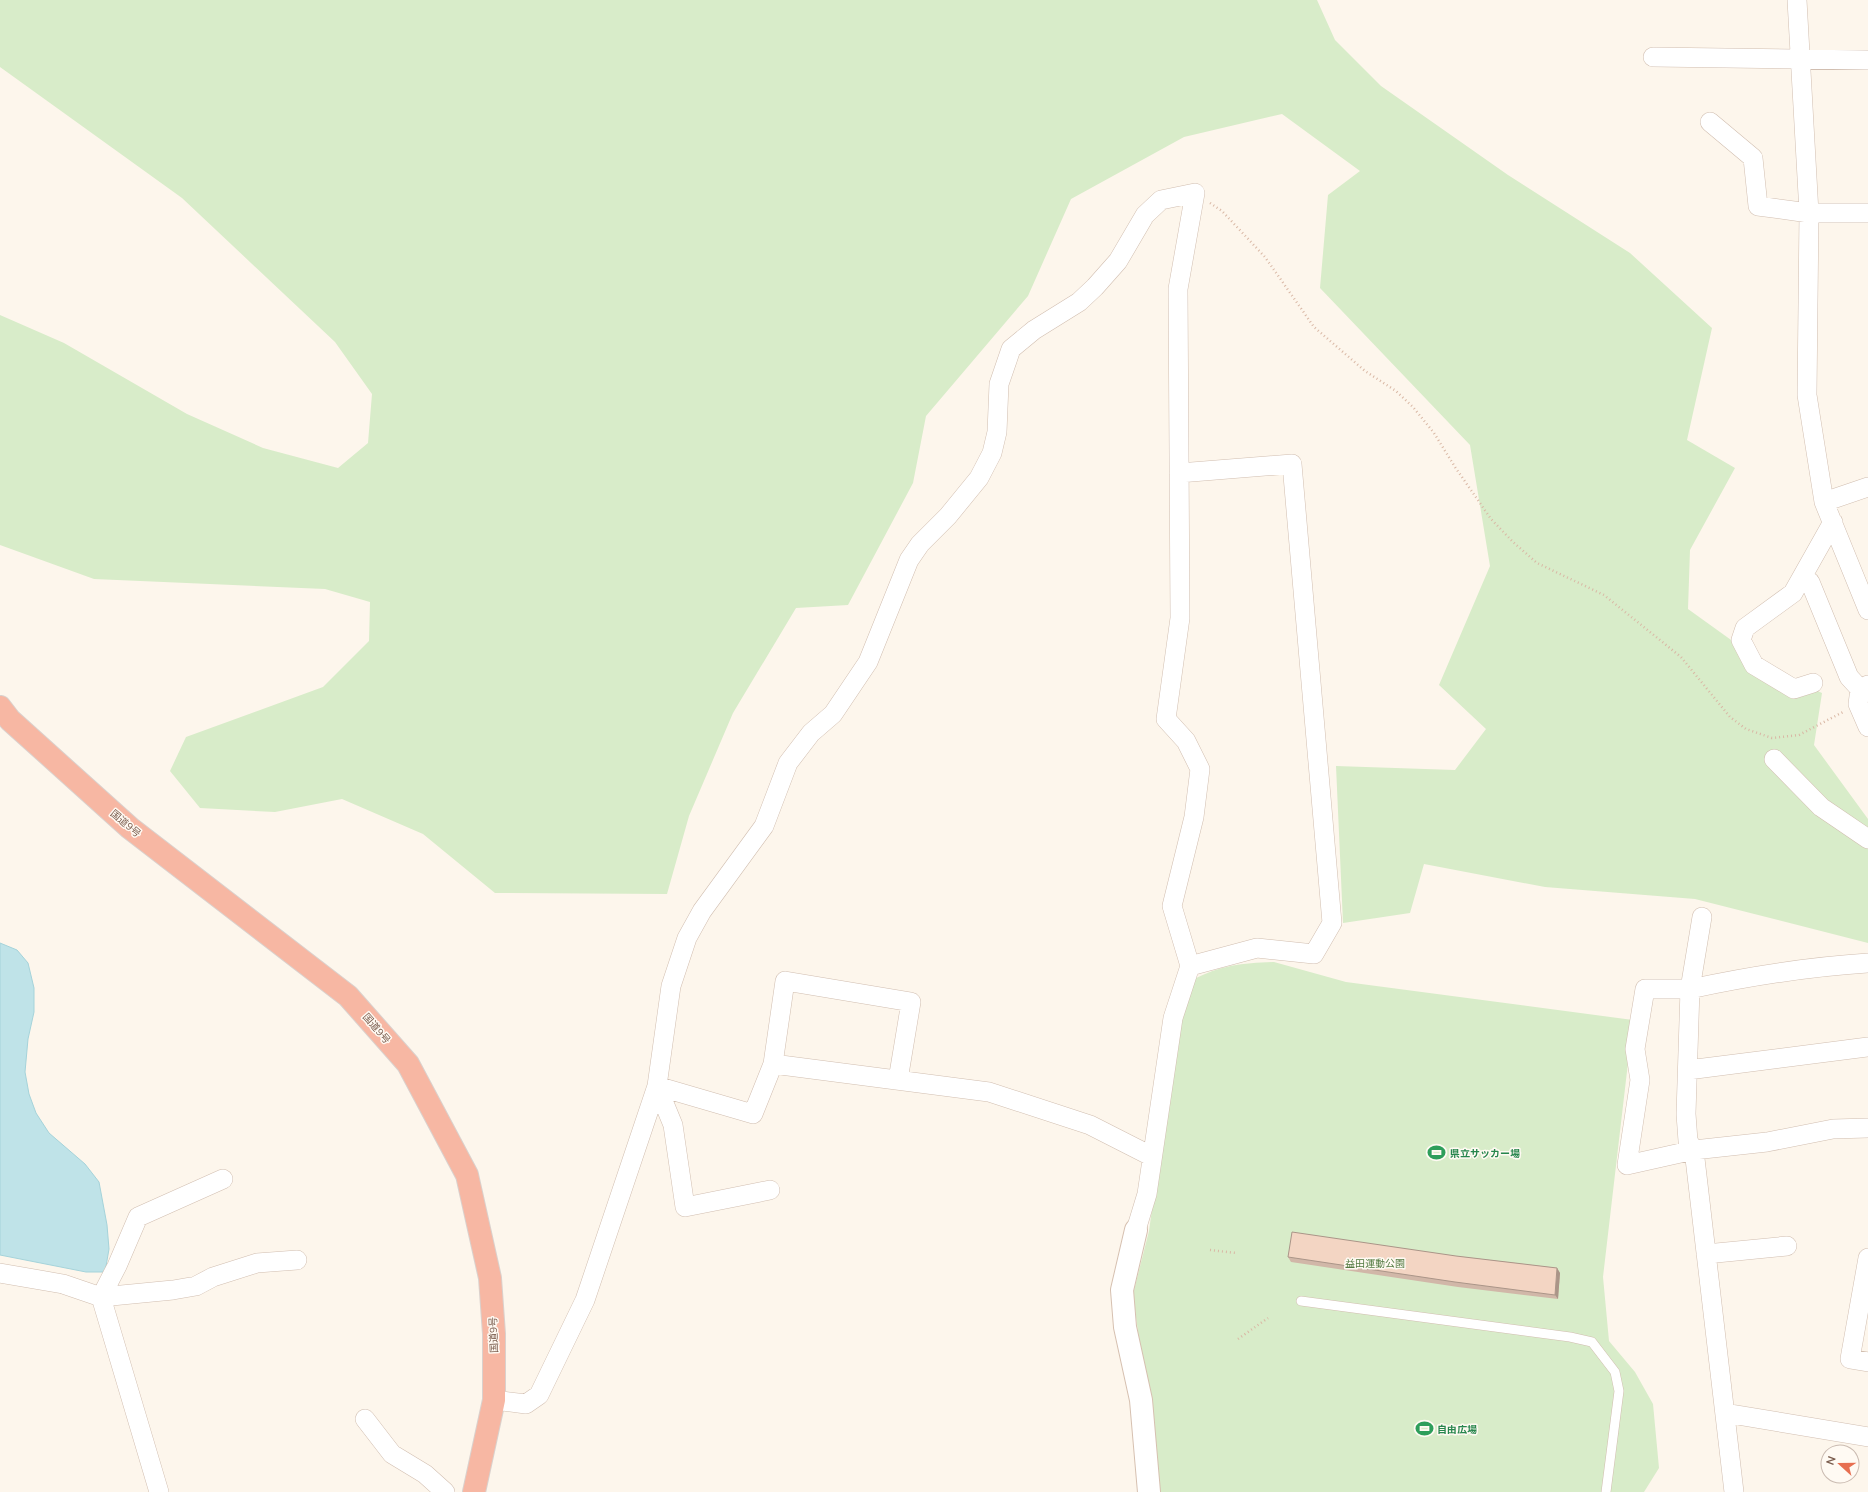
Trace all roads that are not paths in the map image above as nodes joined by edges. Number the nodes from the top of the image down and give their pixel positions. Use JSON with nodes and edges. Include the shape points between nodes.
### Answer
{"nodes":[{"id":1,"x":1797,"y":0,"type":"edge"},
{"id":2,"x":1653,"y":58,"type":"dead end"},
{"id":3,"x":1868,"y":60,"type":"edge"},
{"id":4,"x":1800,"y":61,"type":"junction"},
{"id":5,"x":1710,"y":122,"type":"dead end"},
{"id":6,"x":1809,"y":213,"type":"junction"},
{"id":7,"x":1868,"y":213,"type":"edge"},
{"id":8,"x":1179,"y":473,"type":"junction"},
{"id":9,"x":1868,"y":487,"type":"edge"},
{"id":10,"x":1824,"y":502,"type":"junction"},
{"id":11,"x":1833,"y":522,"type":"junction"},
{"id":12,"x":1810,"y":582,"type":"dead end"},
{"id":13,"x":1868,"y":610,"type":"edge"},
{"id":14,"x":1813,"y":683,"type":"dead end"},
{"id":15,"x":1862,"y":692,"type":"edge"},
{"id":16,"x":0,"y":707,"type":"edge"},
{"id":17,"x":1868,"y":727,"type":"edge"},
{"id":18,"x":1774,"y":759,"type":"dead end"},
{"id":19,"x":1868,"y":839,"type":"edge"},
{"id":20,"x":1702,"y":917,"type":"dead end"},
{"id":21,"x":1868,"y":963,"type":"edge"},
{"id":22,"x":1190,"y":966,"type":"junction"},
{"id":23,"x":1690,"y":989,"type":"junction"},
{"id":24,"x":1868,"y":1047,"type":"edge"},
{"id":25,"x":772,"y":1064,"type":"junction"},
{"id":26,"x":1688,"y":1070,"type":"junction"},
{"id":27,"x":898,"y":1080,"type":"junction"},
{"id":28,"x":657,"y":1086,"type":"junction"},
{"id":29,"x":1868,"y":1128,"type":"edge"},
{"id":30,"x":1694,"y":1150,"type":"junction"},
{"id":31,"x":1151,"y":1156,"type":"junction"},
{"id":32,"x":223,"y":1179,"type":"dead end"},
{"id":33,"x":770,"y":1190,"type":"dead end"},
{"id":34,"x":1136,"y":1230,"type":"joint"},
{"id":35,"x":1787,"y":1246,"type":"dead end"},
{"id":36,"x":1706,"y":1254,"type":"junction"},
{"id":37,"x":1868,"y":1258,"type":"edge"},
{"id":38,"x":297,"y":1260,"type":"dead end"},
{"id":39,"x":0,"y":1273,"type":"edge"},
{"id":40,"x":101,"y":1297,"type":"junction"},
{"id":41,"x":1300,"y":1301,"type":"dead end"},
{"id":42,"x":1868,"y":1362,"type":"edge"},
{"id":43,"x":494,"y":1400,"type":"junction"},
{"id":44,"x":1725,"y":1413,"type":"junction"},
{"id":45,"x":365,"y":1419,"type":"dead end"},
{"id":46,"x":1868,"y":1437,"type":"edge"},
{"id":47,"x":159,"y":1492,"type":"edge"},
{"id":48,"x":446,"y":1492,"type":"edge"},
{"id":49,"x":474,"y":1492,"type":"edge"},
{"id":50,"x":1149,"y":1492,"type":"edge"},
{"id":51,"x":1606,"y":1492,"type":"edge"},
{"id":52,"x":1734,"y":1492,"type":"edge"}],
"edges":[{"from":1,"to":4,"type":"street"},
{"from":2,"to":4,"type":"street"},
{"from":3,"to":4,"type":"street"},
{"from":4,"to":6,"type":"street"},
{"from":5,"to":6,"type":"street","via":[[1753,158],[1758,206]]},
{"from":6,"to":7,"type":"street"},
{"from":6,"to":10,"type":"street","via":[[1807,395]]},
{"from":8,"to":22,"type":"street","via":[[1180,618],[1166,720],[1186,741],[1200,769],[1194,817],[1172,906]]},
{"from":8,"to":22,"type":"street","via":[[1292,464],[1332,923],[1314,954],[1257,948]]},
{"from":8,"to":28,"type":"street","via":[[1178,289],[1195,193],[1161,200],[1146,215],[1118,262],[1095,287],[1079,302],[1034,330],[1011,349],[999,384],[997,432],[992,453],[979,478],[948,516],[920,544],[909,560],[868,662],[833,714],[811,733],[788,763],[764,826],[702,911],[687,938],[672,986]]},
{"from":9,"to":10,"type":"street"},
{"from":10,"to":11,"type":"street"},
{"from":11,"to":13,"type":"street"},
{"from":11,"to":14,"type":"street","via":[[1793,593],[1745,628],[1741,640],[1754,665],[1787,685],[1794,689]]},
{"from":12,"to":15,"type":"street","via":[[1849,677]]},
{"from":15,"to":17,"type":"street"},
{"from":16,"to":43,"type":"highway","name":"国道9号","via":[[10,720],[130,828],[348,996],[408,1064],[467,1175],[490,1278],[494,1334]]},
{"from":18,"to":19,"type":"street","via":[[1821,807]]},
{"from":20,"to":23,"type":"street"},
{"from":21,"to":23,"type":"street","via":[[1753,975]]},
{"from":22,"to":31,"type":"street","via":[[1173,1018]]},
{"from":23,"to":26,"type":"street"},
{"from":23,"to":30,"type":"street","via":[[1645,989],[1635,1049],[1640,1080],[1627,1165]]},
{"from":24,"to":26,"type":"street"},
{"from":25,"to":27,"type":"street"},
{"from":25,"to":27,"type":"street","via":[[785,981],[911,1002]]},
{"from":25,"to":28,"type":"street","via":[[753,1114]]},
{"from":26,"to":30,"type":"street","via":[[1688,1141]]},
{"from":27,"to":31,"type":"street","via":[[989,1092],[1090,1126]]},
{"from":28,"to":33,"type":"street","via":[[673,1125],[685,1208]]},
{"from":28,"to":43,"type":"street","via":[[585,1300],[539,1395],[526,1404]]},
{"from":29,"to":30,"type":"street","via":[[1833,1129],[1767,1142]]},
{"from":30,"to":36,"type":"street"},
{"from":31,"to":34,"type":"street","via":[[1146,1194]]},
{"from":32,"to":40,"type":"street","via":[[138,1217]]},
{"from":34,"to":50,"type":"street","via":[[1122,1290],[1125,1327],[1141,1400]]},
{"from":35,"to":36,"type":"street"},
{"from":36,"to":44,"type":"street"},
{"from":37,"to":42,"type":"street","via":[[1850,1359]]},
{"from":38,"to":40,"type":"street","via":[[257,1262],[213,1277],[196,1286]]},
{"from":39,"to":40,"type":"street","via":[[63,1284]]},
{"from":40,"to":47,"type":"street"},
{"from":41,"to":51,"type":"lane","via":[[1592,1342],[1615,1372],[1619,1390]]},
{"from":43,"to":49,"type":"highway","name":"国道9号"},
{"from":44,"to":46,"type":"street"},
{"from":44,"to":52,"type":"street"},
{"from":45,"to":48,"type":"street","via":[[392,1454],[425,1474]]}]}
